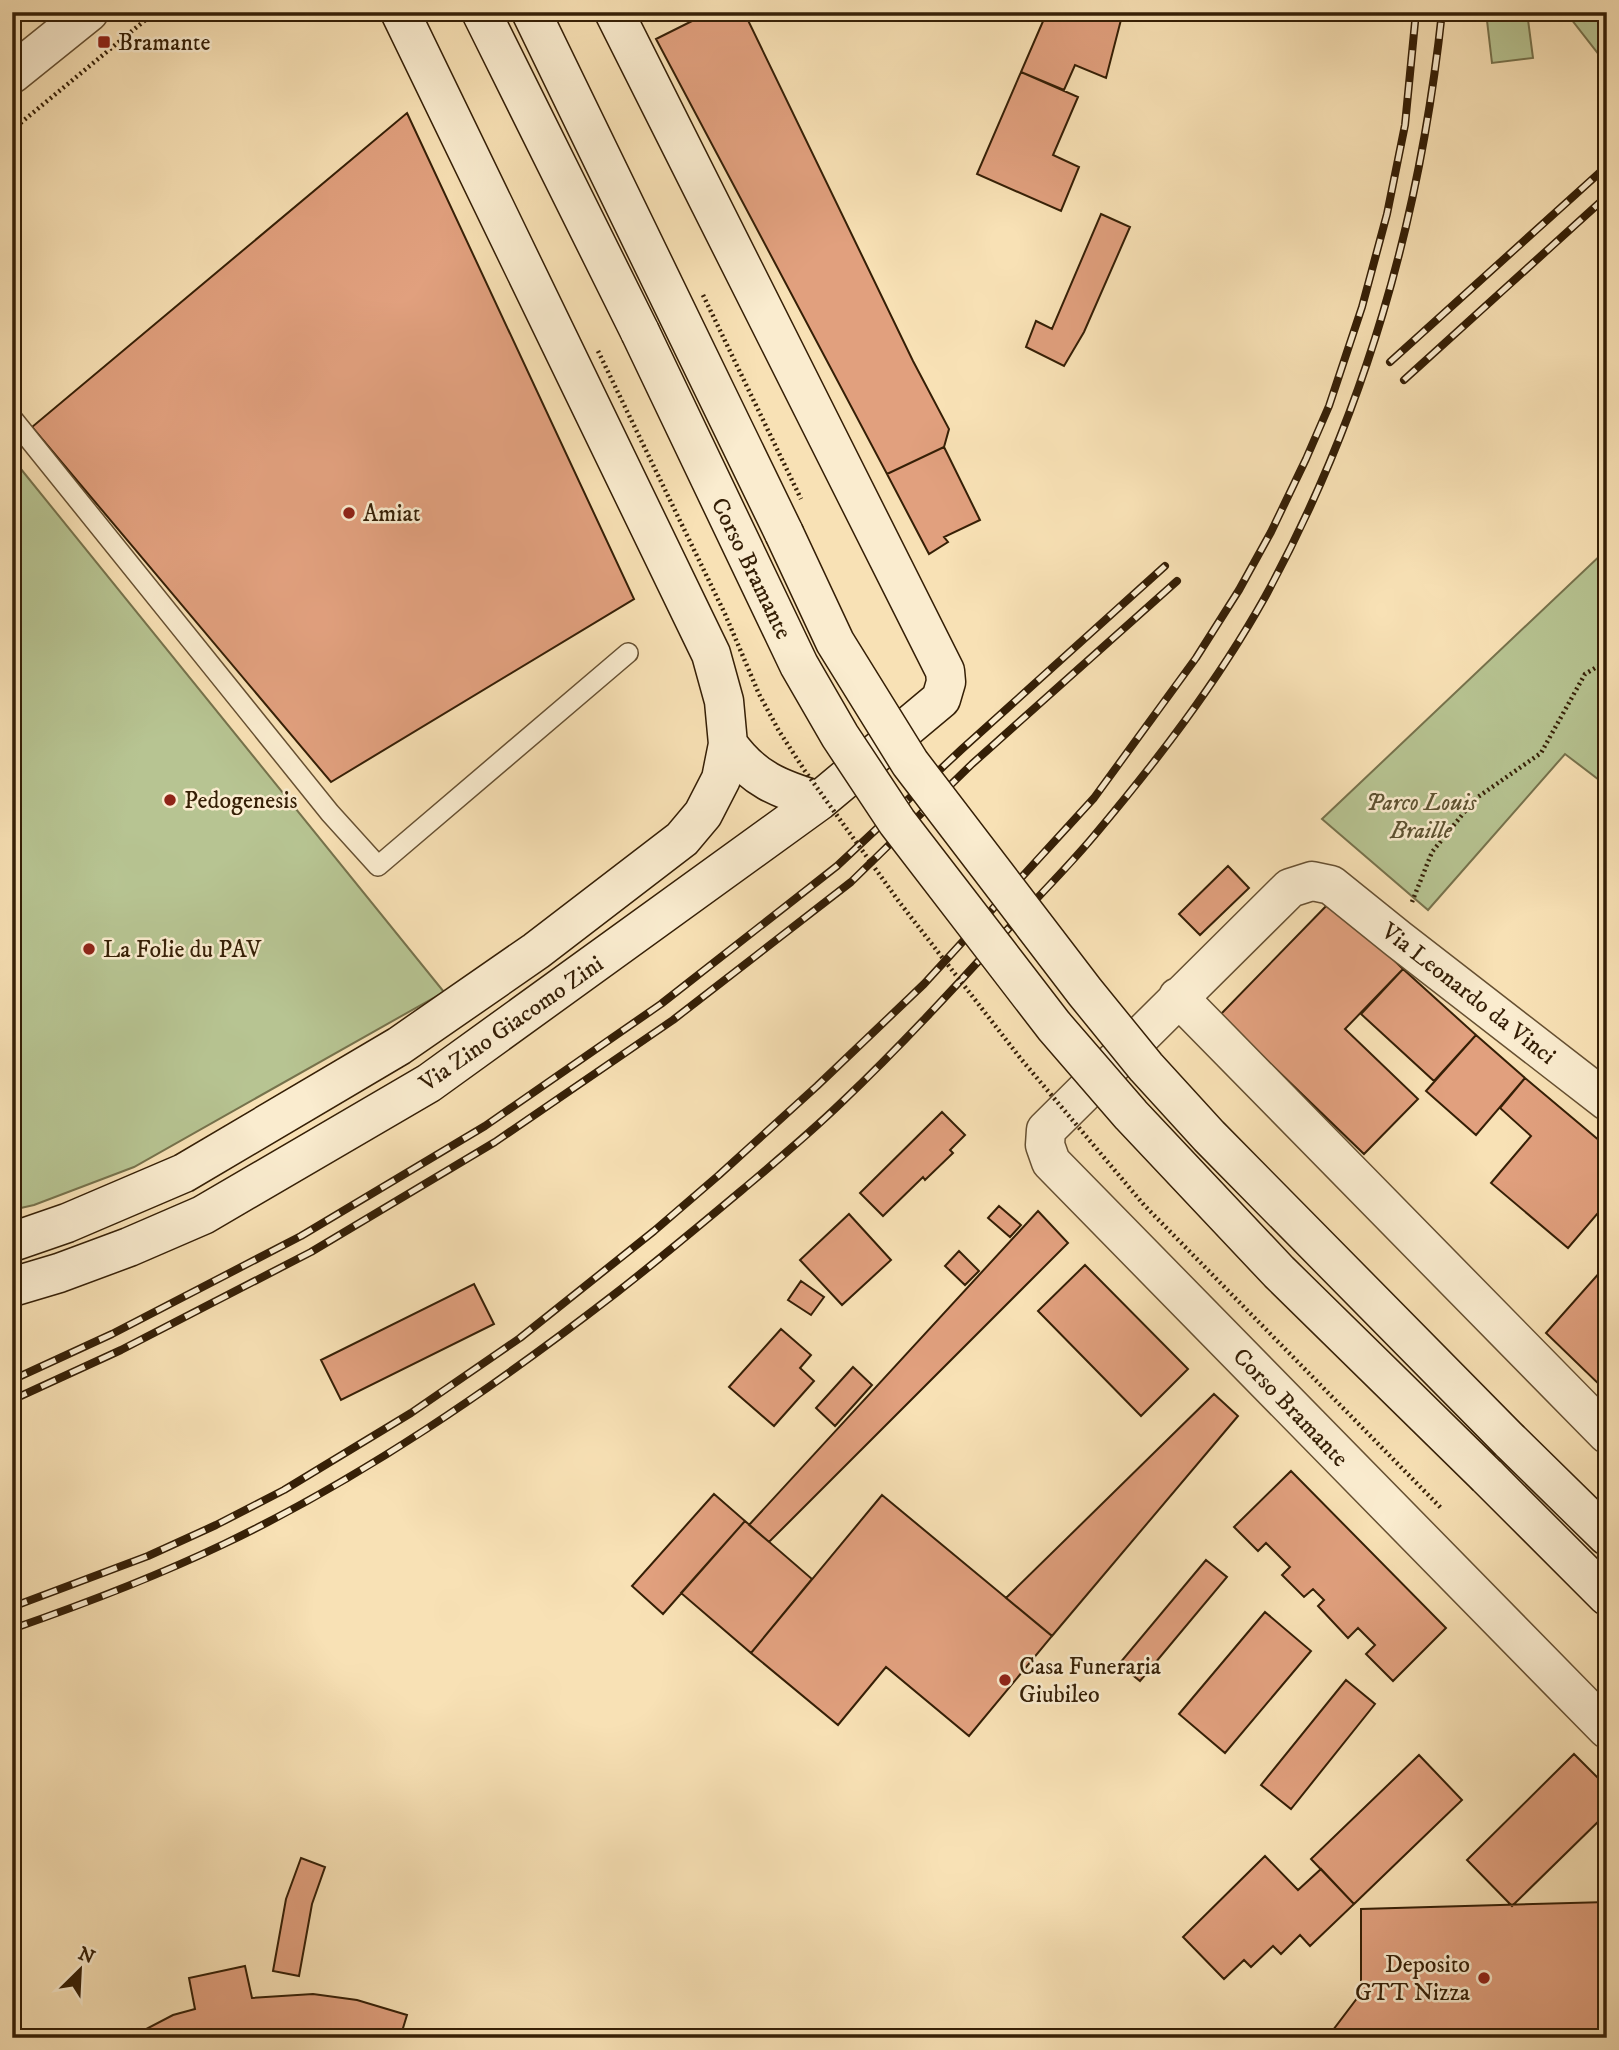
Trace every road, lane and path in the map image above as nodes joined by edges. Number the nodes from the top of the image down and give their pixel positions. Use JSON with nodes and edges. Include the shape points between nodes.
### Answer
{"nodes":[{"id":1,"x":89,"y":12,"type":"edge"},
{"id":2,"x":155,"y":12,"type":"edge"},
{"id":3,"x":400,"y":12,"type":"edge"},
{"id":4,"x":481,"y":12,"type":"edge"},
{"id":5,"x":531,"y":12,"type":"edge"},
{"id":6,"x":614,"y":12,"type":"edge"},
{"id":7,"x":12,"y":74,"type":"edge"},
{"id":8,"x":12,"y":130,"type":"edge"},
{"id":9,"x":685,"y":295,"type":"junction"},
{"id":10,"x":12,"y":418,"type":"edge"},
{"id":11,"x":805,"y":508,"type":"dead end"},
{"id":12,"x":628,"y":653,"type":"dead end"},
{"id":13,"x":1607,"y":661,"type":"edge"},
{"id":14,"x":727,"y":744,"type":"junction"},
{"id":15,"x":831,"y":806,"type":"junction"},
{"id":16,"x":1398,"y":939,"type":"junction"},
{"id":17,"x":1178,"y":997,"type":"junction"},
{"id":18,"x":1607,"y":1101,"type":"edge"},
{"id":19,"x":12,"y":1242,"type":"edge"},
{"id":20,"x":12,"y":1287,"type":"edge"},
{"id":21,"x":1607,"y":1434,"type":"edge"},
{"id":22,"x":1607,"y":1536,"type":"edge"},
{"id":23,"x":1607,"y":1596,"type":"edge"},
{"id":24,"x":1607,"y":1729,"type":"edge"}],
"edges":[{"from":1,"to":7,"type":"street"},
{"from":2,"to":8,"type":"path"},
{"from":3,"to":14,"type":"street","via":[[711,654],[724,701]]},
{"from":4,"to":23,"type":"street","name":"Corso Bramante","bridge":true,"via":[[799,665],[897,822],[1054,1026],[1131,1115],[1279,1272]]},
{"from":5,"to":9,"type":"street","name":"Corso Bramante"},
{"from":6,"to":15,"type":"street","name":"Via Zino Giacomo Zini","via":[[945,671],[944,692],[936,705]]},
{"from":9,"to":11,"type":"path","bridge":true},
{"from":9,"to":22,"type":"street","name":"Corso Bramante","bridge":true,"via":[[784,533],[835,642],[910,763],[1085,992],[1209,1136]]},
{"from":10,"to":12,"type":"lane","via":[[321,802],[378,866]]},
{"from":13,"to":16,"type":"path","via":[[1585,674],[1541,753],[1475,799],[1432,852]]},
{"from":14,"to":15,"type":"street","via":[[740,762],[764,779]]},
{"from":14,"to":19,"type":"street","name":"Via Zino Giacomo Zini","via":[[720,779],[703,814],[682,839],[537,951],[399,1046],[184,1173]]},
{"from":15,"to":20,"type":"street","name":"Via Zino Giacomo Zini","via":[[429,1083],[203,1215],[129,1247]]},
{"from":16,"to":17,"type":"street","name":"Via Leonardo da Vinci","via":[[1331,885],[1312,881],[1290,888]]},
{"from":16,"to":18,"type":"street","name":"Via Leonardo da Vinci"},
{"from":17,"to":21,"type":"street"},
{"from":17,"to":24,"type":"street","name":"Corso Bramante","via":[[1046,1130],[1051,1162]]}]}
